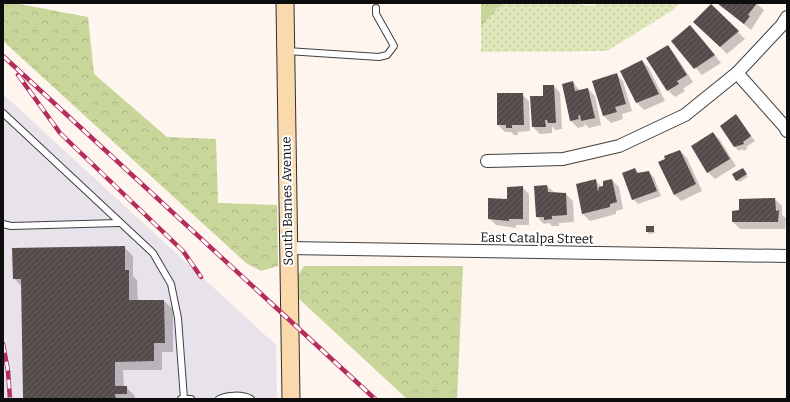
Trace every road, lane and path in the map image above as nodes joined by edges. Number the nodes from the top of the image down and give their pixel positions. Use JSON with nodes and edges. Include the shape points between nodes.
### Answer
{"nodes":[{"id":1,"x":285,"y":3,"type":"edge"},
{"id":2,"x":376,"y":8,"type":"dead end"},
{"id":3,"x":787,"y":17,"type":"edge"},
{"id":4,"x":285,"y":51,"type":"junction"},
{"id":5,"x":737,"y":73,"type":"junction"},
{"id":6,"x":3,"y":113,"type":"edge"},
{"id":7,"x":787,"y":131,"type":"edge"},
{"id":8,"x":487,"y":161,"type":"dead end"},
{"id":9,"x":119,"y":223,"type":"junction"},
{"id":10,"x":3,"y":224,"type":"edge"},
{"id":11,"x":287,"y":248,"type":"junction"},
{"id":12,"x":787,"y":256,"type":"edge"},
{"id":13,"x":183,"y":399,"type":"edge"},
{"id":14,"x":191,"y":399,"type":"edge"},
{"id":15,"x":219,"y":399,"type":"edge"},
{"id":16,"x":251,"y":399,"type":"edge"},
{"id":17,"x":291,"y":399,"type":"edge"}],
"edges":[{"from":1,"to":4,"type":"street","name":"South Barnes Avenue"},
{"from":2,"to":4,"type":"lane","via":[[376,14],[394,46],[387,55],[379,57]]},
{"from":3,"to":5,"type":"street"},
{"from":4,"to":11,"type":"street","name":"South Barnes Avenue"},
{"from":5,"to":7,"type":"street"},
{"from":5,"to":8,"type":"street","via":[[685,115],[619,146],[563,159]]},
{"from":6,"to":9,"type":"lane"},
{"from":9,"to":10,"type":"lane","via":[[11,226]]},
{"from":9,"to":13,"type":"lane","via":[[153,253],[171,284],[178,318]]},
{"from":11,"to":12,"type":"street","name":"East Catalpa Street"},
{"from":11,"to":17,"type":"street","name":"South Barnes Avenue"},
{"from":13,"to":14,"type":"lane"},
{"from":15,"to":16,"type":"lane","via":[[225,396],[246,396]]}]}
